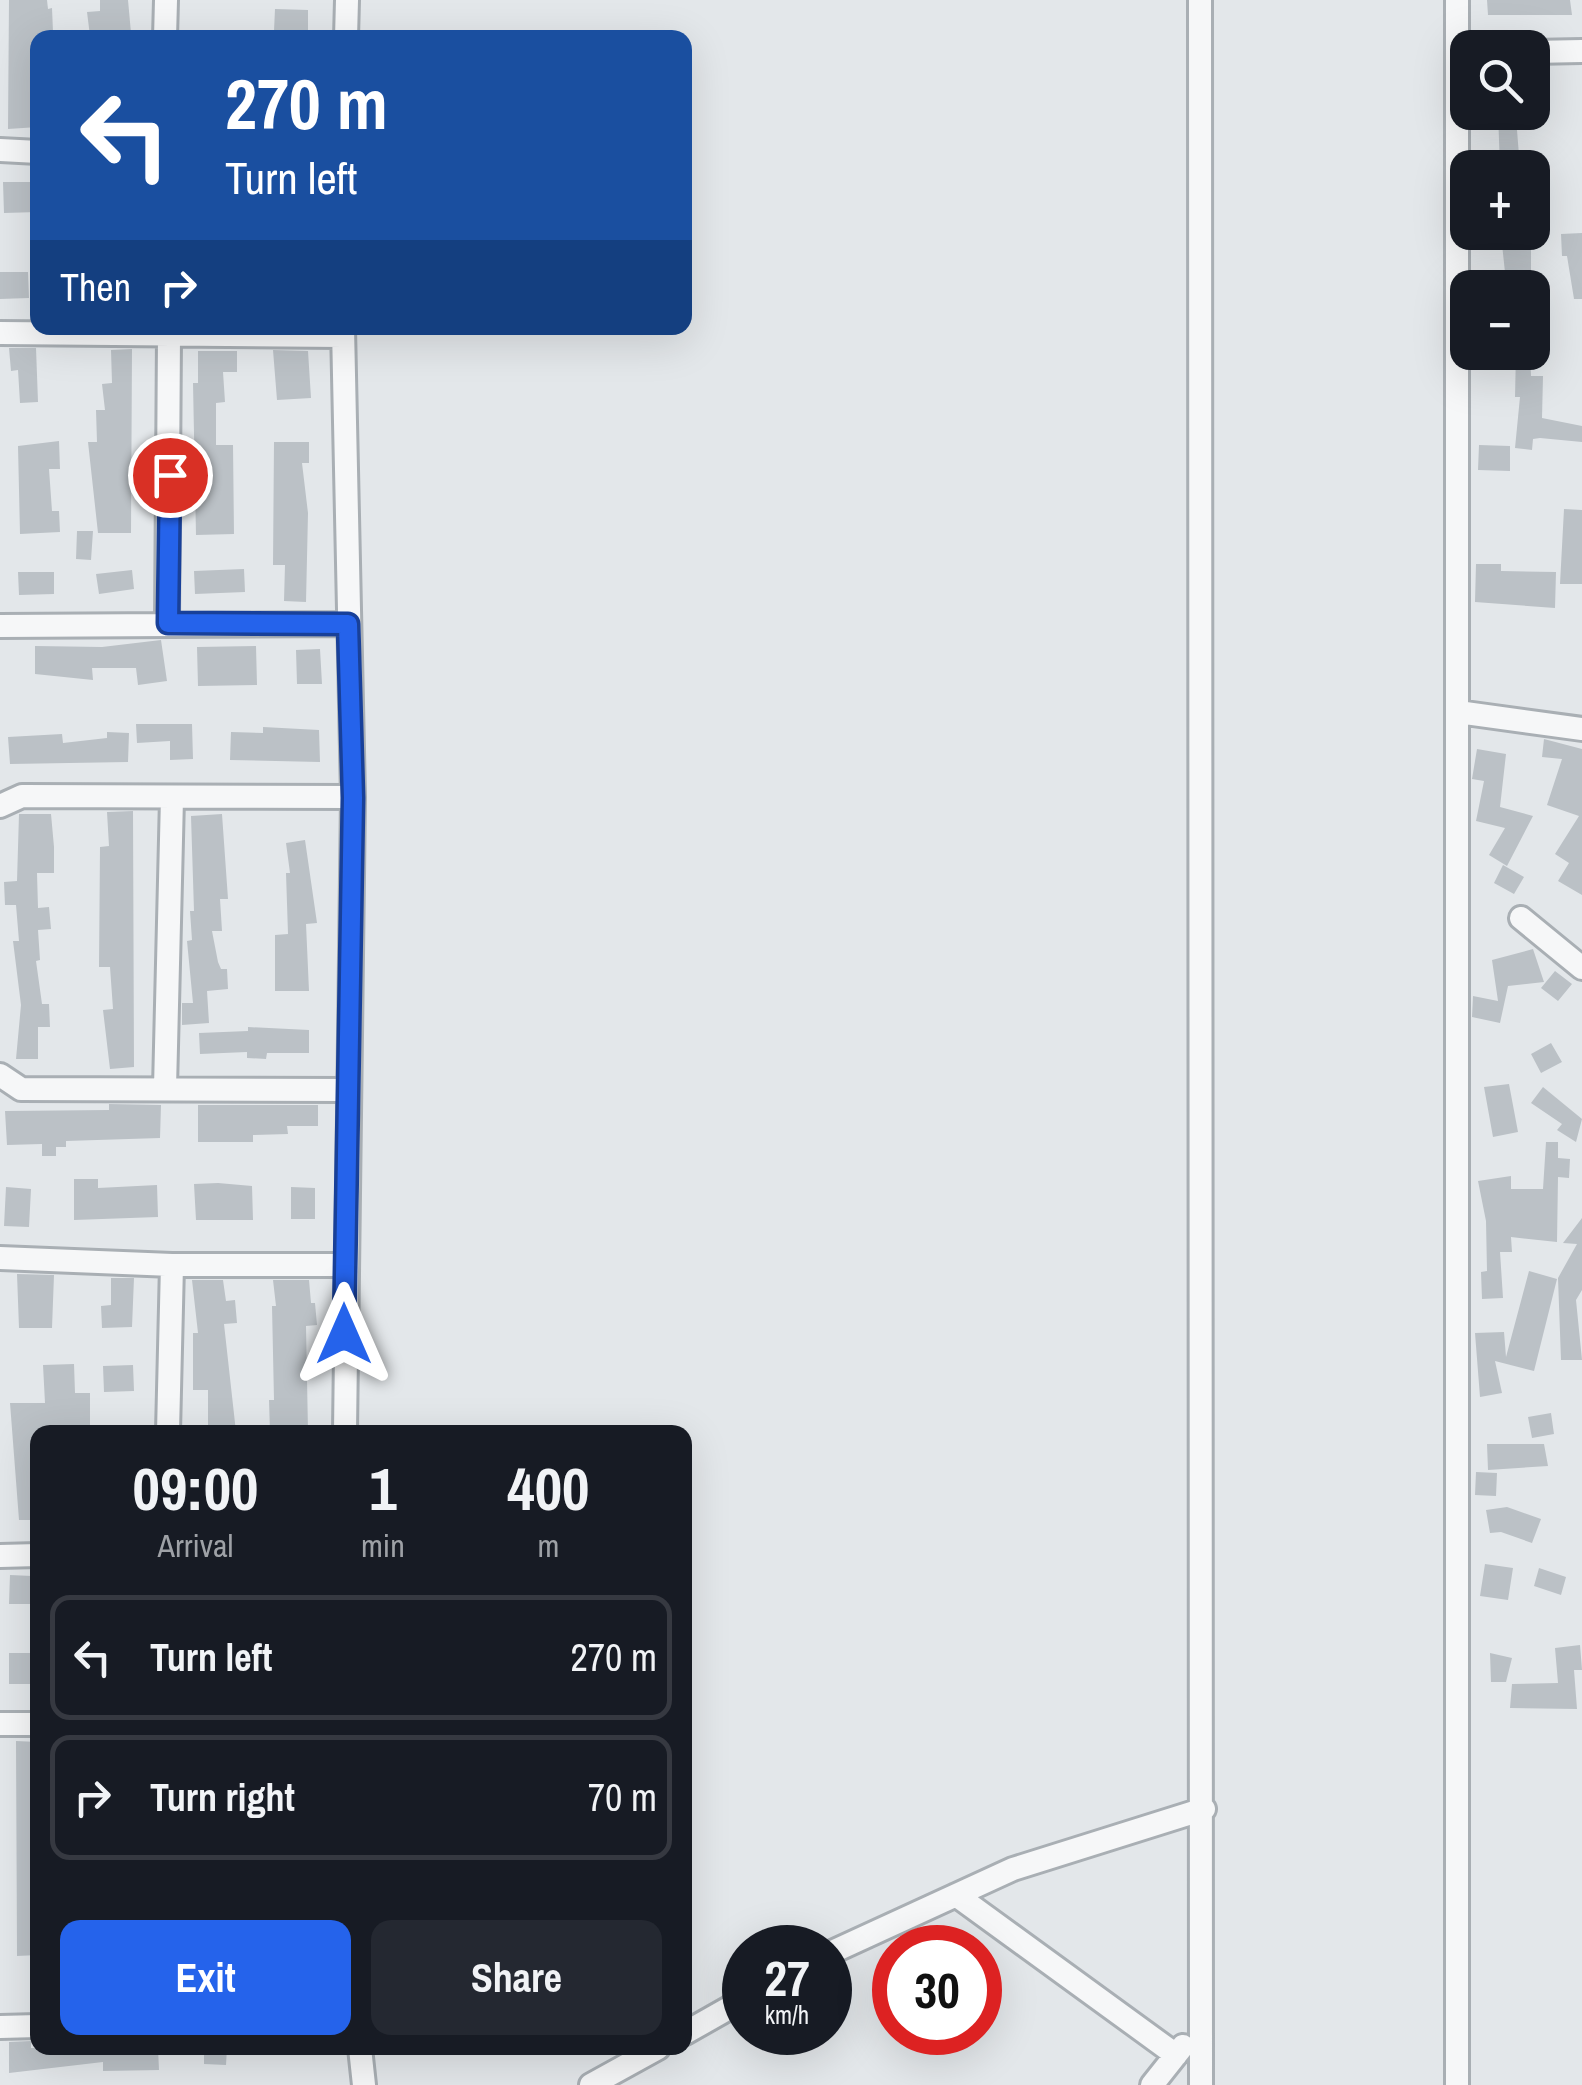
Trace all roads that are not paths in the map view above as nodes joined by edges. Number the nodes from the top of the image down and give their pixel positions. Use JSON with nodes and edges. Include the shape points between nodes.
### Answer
{"nodes":[{"id":1,"x":166,"y":0,"type":"edge"},
{"id":2,"x":347,"y":0,"type":"edge"},
{"id":3,"x":1200,"y":0,"type":"edge"},
{"id":4,"x":1457,"y":0,"type":"edge"},
{"id":5,"x":165,"y":30,"type":"edge"},
{"id":6,"x":346,"y":30,"type":"edge"},
{"id":7,"x":1460,"y":30,"type":"edge"},
{"id":8,"x":1582,"y":50,"type":"edge"},
{"id":9,"x":1550,"y":51,"type":"edge"},
{"id":10,"x":1462,"y":130,"type":"edge"},
{"id":11,"x":0,"y":150,"type":"edge"},
{"id":12,"x":30,"y":152,"type":"edge"},
{"id":13,"x":0,"y":333,"type":"edge"},
{"id":14,"x":30,"y":334,"type":"edge"},
{"id":15,"x":113,"y":335,"type":"edge"},
{"id":16,"x":212,"y":335,"type":"edge"},
{"id":17,"x":343,"y":335,"type":"edge"},
{"id":18,"x":169,"y":336,"type":"junction"},
{"id":19,"x":168,"y":623,"type":"junction"},
{"id":20,"x":348,"y":624,"type":"junction"},
{"id":21,"x":0,"y":626,"type":"edge"},
{"id":22,"x":1458,"y":712,"type":"junction"},
{"id":23,"x":1582,"y":729,"type":"edge"},
{"id":24,"x":172,"y":798,"type":"junction"},
{"id":25,"x":353,"y":798,"type":"junction"},
{"id":26,"x":0,"y":806,"type":"edge"},
{"id":27,"x":1521,"y":918,"type":"dead end"},
{"id":28,"x":1582,"y":968,"type":"edge"},
{"id":29,"x":0,"y":1075,"type":"edge"},
{"id":30,"x":165,"y":1088,"type":"junction"},
{"id":31,"x":347,"y":1090,"type":"junction"},
{"id":32,"x":0,"y":1258,"type":"edge"},
{"id":33,"x":344,"y":1265,"type":"junction"},
{"id":34,"x":172,"y":1266,"type":"junction"},
{"id":35,"x":168,"y":1425,"type":"edge"},
{"id":36,"x":345,"y":1425,"type":"edge"},
{"id":37,"x":0,"y":1556,"type":"edge"},
{"id":38,"x":30,"y":1556,"type":"edge"},
{"id":39,"x":0,"y":1724,"type":"edge"},
{"id":40,"x":30,"y":1724,"type":"edge"},
{"id":41,"x":1204,"y":1810,"type":"junction"},
{"id":42,"x":956,"y":1895,"type":"junction"},
{"id":43,"x":852,"y":1943,"type":"edge"},
{"id":44,"x":722,"y":2012,"type":"edge"},
{"id":45,"x":1200,"y":2023,"type":"junction"},
{"id":46,"x":30,"y":2026,"type":"edge"},
{"id":47,"x":0,"y":2028,"type":"edge"},
{"id":48,"x":692,"y":2028,"type":"edge"},
{"id":49,"x":361,"y":2055,"type":"edge"},
{"id":50,"x":645,"y":2055,"type":"edge"},
{"id":51,"x":1176,"y":2055,"type":"junction"},
{"id":52,"x":364,"y":2085,"type":"edge"},
{"id":53,"x":591,"y":2085,"type":"edge"},
{"id":54,"x":1152,"y":2085,"type":"edge"},
{"id":55,"x":1201,"y":2085,"type":"edge"},
{"id":56,"x":1457,"y":2085,"type":"edge"}],
"edges":[{"from":1,"to":5,"type":"street"},
{"from":2,"to":6,"type":"street"},
{"from":3,"to":41,"type":"street"},
{"from":4,"to":7,"type":"street"},
{"from":8,"to":9,"type":"street"},
{"from":10,"to":22,"type":"street"},
{"from":11,"to":12,"type":"street"},
{"from":13,"to":14,"type":"street"},
{"from":15,"to":18,"type":"street"},
{"from":16,"to":18,"type":"street"},
{"from":17,"to":20,"type":"street"},
{"from":18,"to":19,"type":"street"},
{"from":19,"to":20,"type":"street"},
{"from":19,"to":21,"type":"street"},
{"from":20,"to":25,"type":"street"},
{"from":22,"to":23,"type":"street"},
{"from":22,"to":56,"type":"street"},
{"from":24,"to":25,"type":"street"},
{"from":24,"to":26,"type":"street","via":[[22,796]]},
{"from":24,"to":30,"type":"street"},
{"from":25,"to":31,"type":"street"},
{"from":27,"to":28,"type":"street"},
{"from":29,"to":30,"type":"street","via":[[21,1089]]},
{"from":30,"to":31,"type":"street"},
{"from":31,"to":33,"type":"street"},
{"from":32,"to":34,"type":"street"},
{"from":33,"to":34,"type":"street"},
{"from":33,"to":36,"type":"street"},
{"from":34,"to":35,"type":"street"},
{"from":37,"to":38,"type":"street"},
{"from":39,"to":40,"type":"street"},
{"from":41,"to":42,"type":"street","via":[[1095,1840]]},
{"from":41,"to":45,"type":"street"},
{"from":42,"to":43,"type":"street"},
{"from":42,"to":51,"type":"street"},
{"from":44,"to":48,"type":"street"},
{"from":45,"to":51,"type":"street"},
{"from":45,"to":55,"type":"street"},
{"from":46,"to":47,"type":"street"},
{"from":49,"to":52,"type":"street"},
{"from":50,"to":53,"type":"street"},
{"from":51,"to":54,"type":"street"}]}
